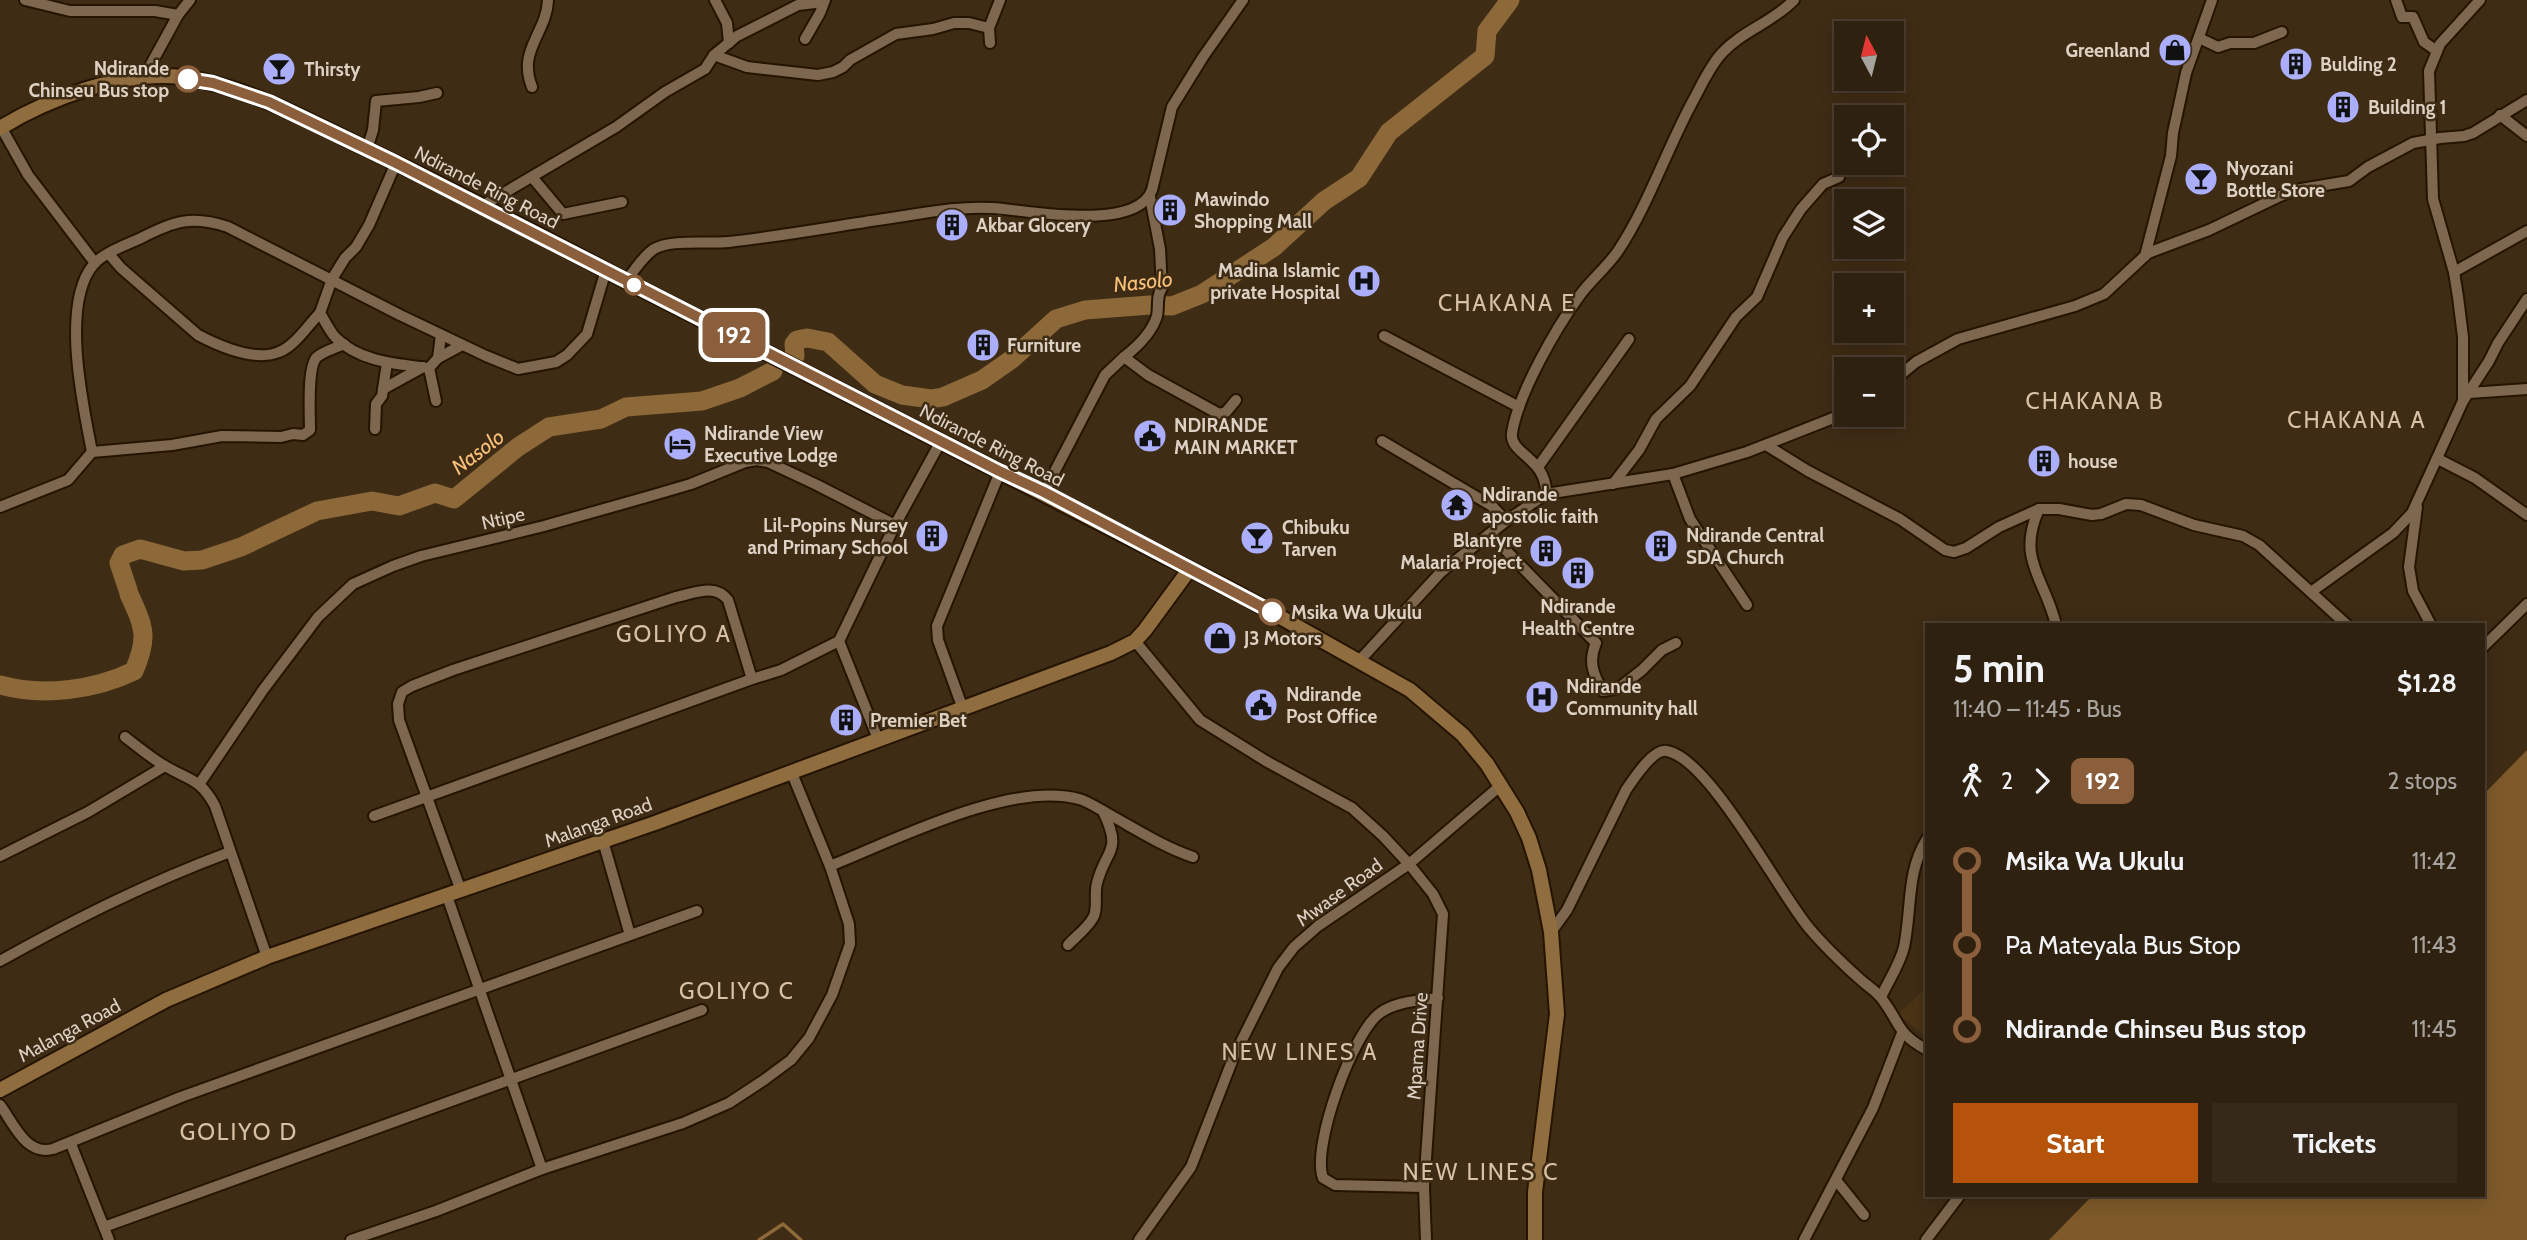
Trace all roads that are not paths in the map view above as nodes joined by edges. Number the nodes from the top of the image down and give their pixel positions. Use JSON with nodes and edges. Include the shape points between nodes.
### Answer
{"nodes":[{"id":1,"x":25,"y":0,"type":"edge"},
{"id":2,"x":190,"y":0,"type":"edge"},
{"id":3,"x":548,"y":0,"type":"edge"},
{"id":4,"x":715,"y":0,"type":"edge"},
{"id":5,"x":818,"y":0,"type":"edge"},
{"id":6,"x":824,"y":0,"type":"edge"},
{"id":7,"x":1000,"y":0,"type":"edge"},
{"id":8,"x":1243,"y":0,"type":"edge"},
{"id":9,"x":1794,"y":0,"type":"edge"},
{"id":10,"x":2212,"y":0,"type":"edge"},
{"id":11,"x":2396,"y":0,"type":"edge"},
{"id":12,"x":2480,"y":0,"type":"edge"},
{"id":13,"x":153,"y":6,"type":"edge"},
{"id":14,"x":178,"y":15,"type":"junction"},
{"id":15,"x":989,"y":28,"type":"junction"},
{"id":16,"x":2282,"y":32,"type":"dead end"},
{"id":17,"x":2199,"y":38,"type":"junction"},
{"id":18,"x":805,"y":39,"type":"dead end"},
{"id":19,"x":729,"y":43,"type":"junction"},
{"id":20,"x":990,"y":43,"type":"dead end"},
{"id":21,"x":2437,"y":51,"type":"junction"},
{"id":22,"x":715,"y":55,"type":"junction"},
{"id":23,"x":144,"y":77,"type":"junction"},
{"id":24,"x":532,"y":87,"type":"dead end"},
{"id":25,"x":437,"y":93,"type":"dead end"},
{"id":26,"x":2527,"y":100,"type":"edge"},
{"id":27,"x":2500,"y":115,"type":"junction"},
{"id":28,"x":0,"y":127,"type":"edge"},
{"id":29,"x":2527,"y":136,"type":"edge"},
{"id":30,"x":2430,"y":139,"type":"junction"},
{"id":31,"x":367,"y":149,"type":"junction"},
{"id":32,"x":396,"y":163,"type":"junction"},
{"id":33,"x":532,"y":177,"type":"junction"},
{"id":34,"x":1839,"y":177,"type":"dead end"},
{"id":35,"x":1150,"y":197,"type":"junction"},
{"id":36,"x":622,"y":202,"type":"dead end"},
{"id":37,"x":482,"y":206,"type":"junction"},
{"id":38,"x":2527,"y":231,"type":"edge"},
{"id":39,"x":109,"y":254,"type":"junction"},
{"id":40,"x":2145,"y":256,"type":"junction"},
{"id":41,"x":95,"y":263,"type":"junction"},
{"id":42,"x":606,"y":270,"type":"junction"},
{"id":43,"x":2454,"y":272,"type":"junction"},
{"id":44,"x":332,"y":279,"type":"junction"},
{"id":45,"x":626,"y":281,"type":"junction"},
{"id":46,"x":2527,"y":299,"type":"edge"},
{"id":47,"x":320,"y":313,"type":"junction"},
{"id":48,"x":441,"y":335,"type":"junction"},
{"id":49,"x":1384,"y":336,"type":"dead end"},
{"id":50,"x":1629,"y":339,"type":"dead end"},
{"id":51,"x":344,"y":344,"type":"junction"},
{"id":52,"x":462,"y":345,"type":"junction"},
{"id":53,"x":439,"y":358,"type":"junction"},
{"id":54,"x":1124,"y":358,"type":"junction"},
{"id":55,"x":387,"y":363,"type":"junction"},
{"id":56,"x":426,"y":367,"type":"junction"},
{"id":57,"x":1904,"y":372,"type":"edge"},
{"id":58,"x":383,"y":389,"type":"junction"},
{"id":59,"x":2527,"y":390,"type":"edge"},
{"id":60,"x":2466,"y":397,"type":"junction"},
{"id":61,"x":1236,"y":400,"type":"dead end"},
{"id":62,"x":436,"y":401,"type":"dead end"},
{"id":63,"x":1519,"y":407,"type":"junction"},
{"id":64,"x":1834,"y":418,"type":"edge"},
{"id":65,"x":375,"y":429,"type":"dead end"},
{"id":66,"x":941,"y":441,"type":"junction"},
{"id":67,"x":1382,"y":441,"type":"dead end"},
{"id":68,"x":1766,"y":445,"type":"junction"},
{"id":69,"x":92,"y":452,"type":"junction"},
{"id":70,"x":2438,"y":459,"type":"junction"},
{"id":71,"x":1538,"y":467,"type":"junction"},
{"id":72,"x":1000,"y":472,"type":"junction"},
{"id":73,"x":1673,"y":474,"type":"junction"},
{"id":74,"x":1613,"y":484,"type":"junction"},
{"id":75,"x":1044,"y":492,"type":"junction"},
{"id":76,"x":1546,"y":494,"type":"junction"},
{"id":77,"x":2417,"y":502,"type":"junction"},
{"id":78,"x":0,"y":507,"type":"edge"},
{"id":79,"x":2039,"y":509,"type":"junction"},
{"id":80,"x":2527,"y":515,"type":"edge"},
{"id":81,"x":1506,"y":521,"type":"junction"},
{"id":82,"x":895,"y":526,"type":"junction"},
{"id":83,"x":1489,"y":534,"type":"junction"},
{"id":84,"x":1189,"y":570,"type":"junction"},
{"id":85,"x":2311,"y":592,"type":"junction"},
{"id":86,"x":2527,"y":604,"type":"edge"},
{"id":87,"x":1747,"y":605,"type":"dead end"},
{"id":88,"x":2055,"y":623,"type":"edge"},
{"id":89,"x":2345,"y":623,"type":"edge"},
{"id":90,"x":2430,"y":623,"type":"edge"},
{"id":91,"x":839,"y":641,"type":"junction"},
{"id":92,"x":1135,"y":641,"type":"junction"},
{"id":93,"x":1676,"y":643,"type":"dead end"},
{"id":94,"x":2485,"y":645,"type":"edge"},
{"id":95,"x":1360,"y":660,"type":"junction"},
{"id":96,"x":752,"y":679,"type":"junction"},
{"id":97,"x":963,"y":709,"type":"junction"},
{"id":98,"x":125,"y":737,"type":"dead end"},
{"id":99,"x":878,"y":740,"type":"junction"},
{"id":100,"x":165,"y":766,"type":"junction"},
{"id":101,"x":791,"y":771,"type":"junction"},
{"id":102,"x":200,"y":783,"type":"junction"},
{"id":103,"x":1500,"y":786,"type":"junction"},
{"id":104,"x":428,"y":796,"type":"junction"},
{"id":105,"x":1103,"y":811,"type":"junction"},
{"id":106,"x":374,"y":816,"type":"dead end"},
{"id":107,"x":603,"y":841,"type":"junction"},
{"id":108,"x":1925,"y":843,"type":"edge"},
{"id":109,"x":230,"y":852,"type":"junction"},
{"id":110,"x":0,"y":856,"type":"edge"},
{"id":111,"x":1193,"y":857,"type":"dead end"},
{"id":112,"x":1409,"y":864,"type":"junction"},
{"id":113,"x":830,"y":866,"type":"junction"},
{"id":114,"x":461,"y":891,"type":"junction"},
{"id":115,"x":447,"y":896,"type":"junction"},
{"id":116,"x":697,"y":911,"type":"dead end"},
{"id":117,"x":1551,"y":932,"type":"junction"},
{"id":118,"x":630,"y":935,"type":"junction"},
{"id":119,"x":1068,"y":945,"type":"dead end"},
{"id":120,"x":267,"y":957,"type":"junction"},
{"id":121,"x":0,"y":961,"type":"edge"},
{"id":122,"x":479,"y":990,"type":"junction"},
{"id":123,"x":1881,"y":997,"type":"junction"},
{"id":124,"x":1437,"y":998,"type":"junction"},
{"id":125,"x":702,"y":1010,"type":"dead end"},
{"id":126,"x":1902,"y":1033,"type":"junction"},
{"id":127,"x":1925,"y":1049,"type":"edge"},
{"id":128,"x":510,"y":1080,"type":"junction"},
{"id":129,"x":0,"y":1090,"type":"edge"},
{"id":130,"x":0,"y":1105,"type":"edge"},
{"id":131,"x":71,"y":1144,"type":"junction"},
{"id":132,"x":542,"y":1170,"type":"junction"},
{"id":133,"x":1836,"y":1181,"type":"junction"},
{"id":134,"x":1424,"y":1187,"type":"junction"},
{"id":135,"x":1958,"y":1197,"type":"edge"},
{"id":136,"x":1864,"y":1216,"type":"dead end"},
{"id":137,"x":104,"y":1227,"type":"junction"},
{"id":138,"x":109,"y":1240,"type":"edge"},
{"id":139,"x":351,"y":1240,"type":"edge"},
{"id":140,"x":1139,"y":1240,"type":"edge"},
{"id":141,"x":1426,"y":1240,"type":"edge"},
{"id":142,"x":1535,"y":1240,"type":"edge"},
{"id":143,"x":1804,"y":1240,"type":"edge"},
{"id":144,"x":1926,"y":1240,"type":"edge"}],
"edges":[{"from":1,"to":13,"type":"street","via":[[70,11]]},
{"from":2,"to":14,"type":"street"},
{"from":3,"to":24,"type":"street","via":[[530,47],[527,74]]},
{"from":4,"to":19,"type":"street","via":[[727,23]]},
{"from":5,"to":19,"type":"street","via":[[798,5]]},
{"from":6,"to":18,"type":"street"},
{"from":7,"to":15,"type":"street"},
{"from":8,"to":35,"type":"street","via":[[1172,107]]},
{"from":9,"to":63,"type":"street","via":[[1731,44],[1716,61],[1617,252],[1559,326]]},
{"from":10,"to":17,"type":"street"},
{"from":11,"to":21,"type":"street","via":[[2402,16],[2413,17],[2424,41]]},
{"from":12,"to":21,"type":"street"},
{"from":13,"to":14,"type":"street"},
{"from":14,"to":23,"type":"street"},
{"from":15,"to":20,"type":"street"},
{"from":15,"to":22,"type":"street","via":[[954,23],[896,34],[843,67],[818,75],[747,67]]},
{"from":16,"to":17,"type":"street","via":[[2254,43],[2218,47]]},
{"from":17,"to":40,"type":"street","via":[[2186,73]]},
{"from":19,"to":22,"type":"street"},
{"from":21,"to":30,"type":"street","via":[[2429,71]]},
{"from":22,"to":33,"type":"street","via":[[705,69]]},
{"from":23,"to":28,"type":"street","name":"Ndirande Ring Road","via":[[68,96]]},
{"from":23,"to":31,"type":"street","name":"Ndirande Ring Road","via":[[213,83],[269,102]]},
{"from":25,"to":31,"type":"street","via":[[376,101]]},
{"from":26,"to":27,"type":"street"},
{"from":27,"to":29,"type":"street"},
{"from":27,"to":30,"type":"street","via":[[2464,136]]},
{"from":28,"to":41,"type":"street","via":[[28,175]]},
{"from":30,"to":40,"type":"street","via":[[2396,151],[2349,181],[2280,195]]},
{"from":30,"to":43,"type":"street","via":[[2433,199]]},
{"from":31,"to":32,"type":"street","name":"Ndirande Ring Road"},
{"from":32,"to":37,"type":"street","name":"Ndirande Ring Road"},
{"from":32,"to":44,"type":"street","via":[[369,225]]},
{"from":33,"to":36,"type":"street","via":[[563,214]]},
{"from":33,"to":37,"type":"street"},
{"from":34,"to":74,"type":"street","via":[[1823,184],[1801,209],[1783,237],[1757,297],[1735,317],[1690,386],[1656,419]]},
{"from":35,"to":45,"type":"street","via":[[1109,214],[1082,217],[957,208],[789,234],[669,244],[654,249]]},
{"from":35,"to":54,"type":"street","via":[[1163,285],[1156,319]]},
{"from":37,"to":42,"type":"street","name":"Ndirande Ring Road"},
{"from":38,"to":43,"type":"street"},
{"from":39,"to":41,"type":"street"},
{"from":39,"to":44,"type":"street","via":[[179,222],[207,220]]},
{"from":39,"to":47,"type":"street","via":[[198,335],[234,350],[279,352]]},
{"from":40,"to":57,"type":"street","via":[[2104,294],[1958,340]]},
{"from":41,"to":69,"type":"street","via":[[85,278],[75,340]]},
{"from":42,"to":45,"type":"street","name":"Ndirande Ring Road"},
{"from":42,"to":52,"type":"street","via":[[587,334],[560,360],[512,368]]},
{"from":43,"to":60,"type":"street"},
{"from":44,"to":47,"type":"street"},
{"from":44,"to":48,"type":"street"},
{"from":45,"to":66,"type":"street","name":"Ndirande Ring Road"},
{"from":46,"to":60,"type":"street"},
{"from":47,"to":51,"type":"street"},
{"from":48,"to":52,"type":"street"},
{"from":48,"to":53,"type":"street"},
{"from":49,"to":63,"type":"street"},
{"from":50,"to":71,"type":"street"},
{"from":51,"to":55,"type":"street"},
{"from":51,"to":69,"type":"street","via":[[316,358],[309,369],[310,430],[303,435],[222,436]]},
{"from":52,"to":53,"type":"street"},
{"from":53,"to":56,"type":"street"},
{"from":54,"to":61,"type":"street","via":[[1219,414]]},
{"from":54,"to":75,"type":"street","via":[[1105,376]]},
{"from":55,"to":56,"type":"street"},
{"from":55,"to":58,"type":"street"},
{"from":56,"to":58,"type":"street"},
{"from":56,"to":62,"type":"street"},
{"from":58,"to":65,"type":"street","via":[[376,404]]},
{"from":59,"to":60,"type":"street"},
{"from":60,"to":70,"type":"street"},
{"from":63,"to":71,"type":"street","via":[[1512,441]]},
{"from":64,"to":68,"type":"street"},
{"from":66,"to":72,"type":"street","name":"Ndirande Ring Road"},
{"from":66,"to":82,"type":"street"},
{"from":67,"to":81,"type":"street","via":[[1492,506]]},
{"from":68,"to":73,"type":"street"},
{"from":68,"to":79,"type":"street","via":[[1900,519],[1945,550],[1966,548]]},
{"from":69,"to":78,"type":"street","via":[[68,480]]},
{"from":70,"to":77,"type":"street"},
{"from":70,"to":80,"type":"street"},
{"from":71,"to":76,"type":"street"},
{"from":72,"to":75,"type":"street","name":"Ndirande Ring Road"},
{"from":72,"to":97,"type":"street","via":[[936,632]]},
{"from":73,"to":74,"type":"street"},
{"from":73,"to":87,"type":"street","via":[[1690,519]]},
{"from":74,"to":76,"type":"street"},
{"from":75,"to":84,"type":"street","name":"Ndirande Ring Road"},
{"from":76,"to":81,"type":"street"},
{"from":77,"to":85,"type":"street","via":[[2393,533]]},
{"from":77,"to":90,"type":"street","via":[[2409,567],[2413,591]]},
{"from":79,"to":85,"type":"street","via":[[2092,515],[2135,504],[2194,525],[2244,536]]},
{"from":79,"to":88,"type":"street","via":[[2029,548]]},
{"from":81,"to":83,"type":"street"},
{"from":82,"to":91,"type":"street"},
{"from":82,"to":102,"type":"street","name":"Ntipe","via":[[817,485],[756,460],[660,493],[393,566],[353,584],[318,617]]},
{"from":83,"to":93,"type":"street","via":[[1596,643],[1593,675],[1603,691],[1619,688]]},
{"from":83,"to":95,"type":"street","via":[[1441,572]]},
{"from":84,"to":92,"type":"street","name":"Malanga Road"},
{"from":84,"to":95,"type":"street","name":"Ndirande Ring Road"},
{"from":85,"to":89,"type":"street"},
{"from":86,"to":94,"type":"street"},
{"from":91,"to":96,"type":"street"},
{"from":91,"to":99,"type":"street"},
{"from":92,"to":97,"type":"street","name":"Malanga Road"},
{"from":92,"to":112,"type":"street","name":"Mpama Drive","via":[[1200,720],[1352,808]]},
{"from":95,"to":103,"type":"street","name":"Ndirande Ring Road","via":[[1439,712],[1487,764]]},
{"from":96,"to":104,"type":"street"},
{"from":96,"to":104,"type":"street","via":[[728,600],[712,589],[453,670],[402,692],[398,704],[399,720]]},
{"from":97,"to":99,"type":"street","name":"Malanga Road"},
{"from":98,"to":100,"type":"street"},
{"from":99,"to":101,"type":"street","name":"Malanga Road"},
{"from":100,"to":102,"type":"street"},
{"from":100,"to":110,"type":"street","via":[[88,812]]},
{"from":101,"to":107,"type":"street","name":"Malanga Road"},
{"from":101,"to":113,"type":"street"},
{"from":102,"to":109,"type":"street","via":[[215,806]]},
{"from":103,"to":112,"type":"street","name":"Mwase Road"},
{"from":103,"to":117,"type":"street","name":"Ndirande Ring Road","via":[[1529,838]]},
{"from":104,"to":106,"type":"street"},
{"from":104,"to":114,"type":"street"},
{"from":105,"to":111,"type":"street","via":[[1152,840]]},
{"from":105,"to":113,"type":"street","via":[[1081,799],[1057,796],[1007,800]]},
{"from":105,"to":119,"type":"street","via":[[1113,838],[1111,853],[1097,881],[1093,918]]},
{"from":107,"to":114,"type":"street","name":"Malanga Road"},
{"from":107,"to":118,"type":"street"},
{"from":108,"to":123,"type":"street","via":[[1915,862],[1900,959]]},
{"from":109,"to":120,"type":"street"},
{"from":109,"to":121,"type":"street","via":[[113,900]]},
{"from":112,"to":124,"type":"street","name":"Mpama Drive","via":[[1443,914]]},
{"from":112,"to":140,"type":"street","name":"Mwase Road","via":[[1318,926],[1278,968],[1234,1056],[1191,1167]]},
{"from":113,"to":132,"type":"street","via":[[849,924],[850,944],[832,995],[791,1060],[718,1108]]},
{"from":114,"to":115,"type":"street","name":"Malanga Road"},
{"from":115,"to":120,"type":"street","name":"Malanga Road"},
{"from":115,"to":122,"type":"street"},
{"from":116,"to":118,"type":"street"},
{"from":117,"to":123,"type":"street","via":[[1567,910],[1626,790],[1657,753],[1667,751],[1695,767],[1808,927]]},
{"from":117,"to":142,"type":"street","name":"Ndirande Ring Road","via":[[1557,1014],[1535,1192]]},
{"from":118,"to":122,"type":"street"},
{"from":120,"to":129,"type":"street","name":"Malanga Road","via":[[166,1000]]},
{"from":122,"to":128,"type":"street"},
{"from":122,"to":131,"type":"street","via":[[181,1097]]},
{"from":123,"to":126,"type":"street"},
{"from":124,"to":134,"type":"street","name":"Mpama Drive"},
{"from":124,"to":134,"type":"street","via":[[1391,1007],[1370,1022],[1332,1109],[1319,1167],[1323,1178],[1335,1185]]},
{"from":125,"to":128,"type":"street"},
{"from":126,"to":127,"type":"street"},
{"from":126,"to":133,"type":"street","via":[[1873,1108]]},
{"from":128,"to":132,"type":"street"},
{"from":128,"to":137,"type":"street"},
{"from":130,"to":131,"type":"street","via":[[33,1148],[45,1151]]},
{"from":131,"to":137,"type":"street"},
{"from":132,"to":139,"type":"street"},
{"from":133,"to":136,"type":"street"},
{"from":133,"to":143,"type":"street"},
{"from":134,"to":141,"type":"street","name":"Mpama Drive"},
{"from":135,"to":144,"type":"street"},
{"from":137,"to":138,"type":"street"}]}
